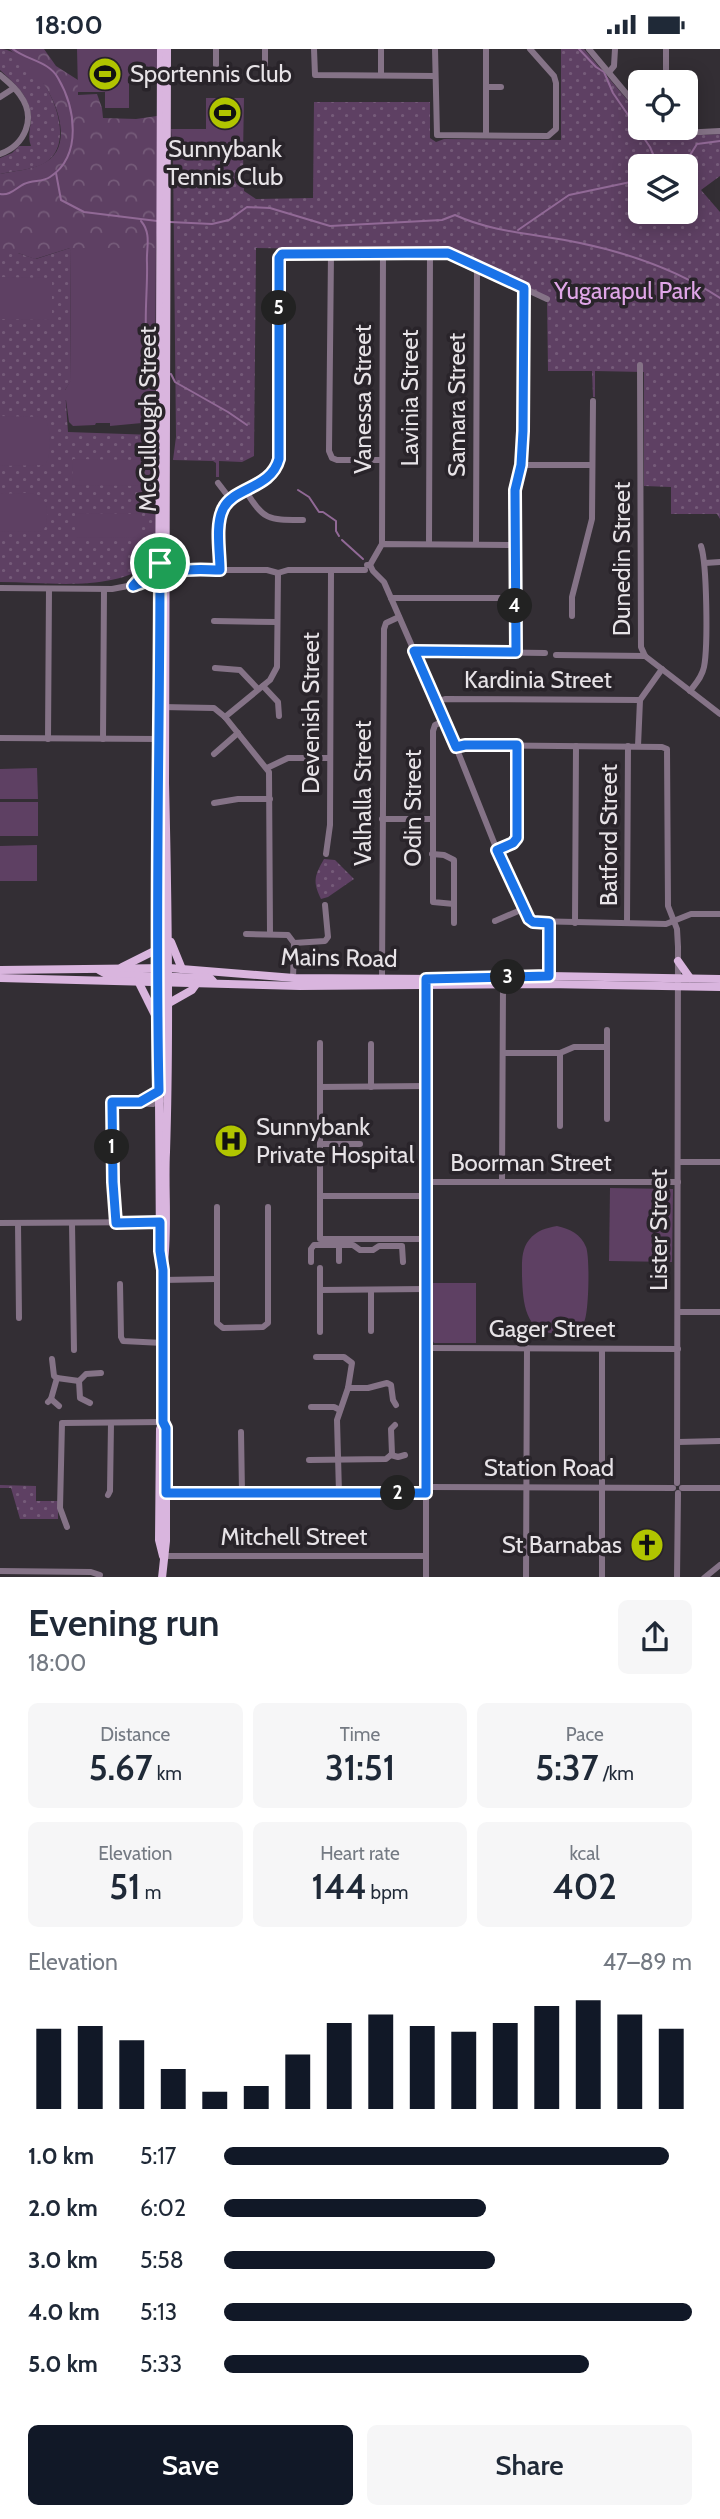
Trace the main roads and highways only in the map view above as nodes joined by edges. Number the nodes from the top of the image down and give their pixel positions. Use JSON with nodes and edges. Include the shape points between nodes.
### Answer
{"nodes":[{"id":1,"x":161,"y":49,"type":"edge"},
{"id":2,"x":167,"y":49,"type":"edge"},
{"id":3,"x":164,"y":209,"type":"junction"},
{"id":4,"x":164,"y":371,"type":"junction"},
{"id":5,"x":164,"y":576,"type":"junction"},
{"id":6,"x":162,"y":707,"type":"junction"},
{"id":7,"x":169,"y":939,"type":"junction"},
{"id":8,"x":158,"y":949,"type":"junction"},
{"id":9,"x":678,"y":961,"type":"road end"},
{"id":10,"x":119,"y":969,"type":"junction"},
{"id":11,"x":182,"y":969,"type":"junction"},
{"id":12,"x":0,"y":970,"type":"edge"},
{"id":13,"x":99,"y":970,"type":"junction"},
{"id":14,"x":158,"y":976,"type":"junction"},
{"id":15,"x":169,"y":976,"type":"junction"},
{"id":16,"x":0,"y":978,"type":"edge"},
{"id":17,"x":690,"y":978,"type":"junction"},
{"id":18,"x":720,"y":979,"type":"edge"},
{"id":19,"x":525,"y":980,"type":"junction"},
{"id":20,"x":292,"y":982,"type":"junction"},
{"id":21,"x":678,"y":982,"type":"junction"},
{"id":22,"x":139,"y":983,"type":"junction"},
{"id":23,"x":197,"y":983,"type":"junction"},
{"id":24,"x":215,"y":983,"type":"junction"},
{"id":25,"x":426,"y":983,"type":"junction"},
{"id":26,"x":720,"y":987,"type":"edge"},
{"id":27,"x":169,"y":1003,"type":"junction"},
{"id":28,"x":159,"y":1021,"type":"junction"},
{"id":29,"x":163,"y":1222,"type":"junction"},
{"id":30,"x":162,"y":1577,"type":"edge"}],
"edges":[{"from":1,"to":3,"type":"main road"},
{"from":2,"to":3,"type":"main road"},
{"from":3,"to":4,"type":"main road","name":"McCullough Street"},
{"from":4,"to":5,"type":"main road","name":"McCullough Street"},
{"from":4,"to":5,"type":"main road","name":"McCullough Street","via":[[160,563]]},
{"from":5,"to":6,"type":"main road","name":"McCullough Street"},
{"from":5,"to":6,"type":"main road","name":"McCullough Street","via":[[160,604]]},
{"from":6,"to":7,"type":"main road","name":"McCullough Street"},
{"from":6,"to":8,"type":"main road","name":"McCullough Street"},
{"from":7,"to":11,"type":"main road"},
{"from":7,"to":15,"type":"main road","name":"McCullough Street"},
{"from":8,"to":10,"type":"main road"},
{"from":8,"to":14,"type":"main road","name":"McCullough Street"},
{"from":9,"to":17,"type":"main road"},
{"from":10,"to":13,"type":"main road","name":"Mains Road"},
{"from":10,"to":14,"type":"main road","name":"Mains Road"},
{"from":11,"to":15,"type":"main road","name":"Mains Road"},
{"from":11,"to":20,"type":"main road","name":"Mains Road"},
{"from":12,"to":13,"type":"main road","name":"Mains Road"},
{"from":13,"to":14,"type":"main road","via":[[108,975]]},
{"from":14,"to":15,"type":"main road","name":"Mains Road"},
{"from":14,"to":15,"type":"main road","name":"Mains Road"},
{"from":14,"to":22,"type":"main road","name":"Mains Road"},
{"from":14,"to":28,"type":"main road","name":"McCullough Street"},
{"from":15,"to":23,"type":"main road","name":"Mains Road"},
{"from":15,"to":24,"type":"main road","via":[[210,978]]},
{"from":15,"to":27,"type":"main road","name":"McCullough Street"},
{"from":16,"to":22,"type":"main road","name":"Mains Road"},
{"from":17,"to":18,"type":"main road","name":"Mains Road"},
{"from":17,"to":21,"type":"main road","name":"Mains Road"},
{"from":19,"to":21,"type":"main road","name":"Mains Road"},
{"from":19,"to":21,"type":"main road","name":"Mains Road","via":[[549,976]]},
{"from":19,"to":25,"type":"main road","name":"Mains Road"},
{"from":19,"to":25,"type":"main road","name":"Mains Road","via":[[503,985]]},
{"from":20,"to":24,"type":"main road","name":"Mains Road"},
{"from":20,"to":25,"type":"main road","name":"Mains Road"},
{"from":20,"to":25,"type":"main road","name":"Mains Road","via":[[382,978]]},
{"from":21,"to":26,"type":"main road","name":"Mains Road"},
{"from":22,"to":28,"type":"main road"},
{"from":23,"to":24,"type":"main road","name":"Mains Road"},
{"from":23,"to":27,"type":"main road"},
{"from":27,"to":29,"type":"main road","name":"McCullough Street"},
{"from":28,"to":29,"type":"main road","name":"McCullough Street"},
{"from":29,"to":30,"type":"main road","name":"McCullough Street","via":[[166,1428],[159,1540]]}]}
